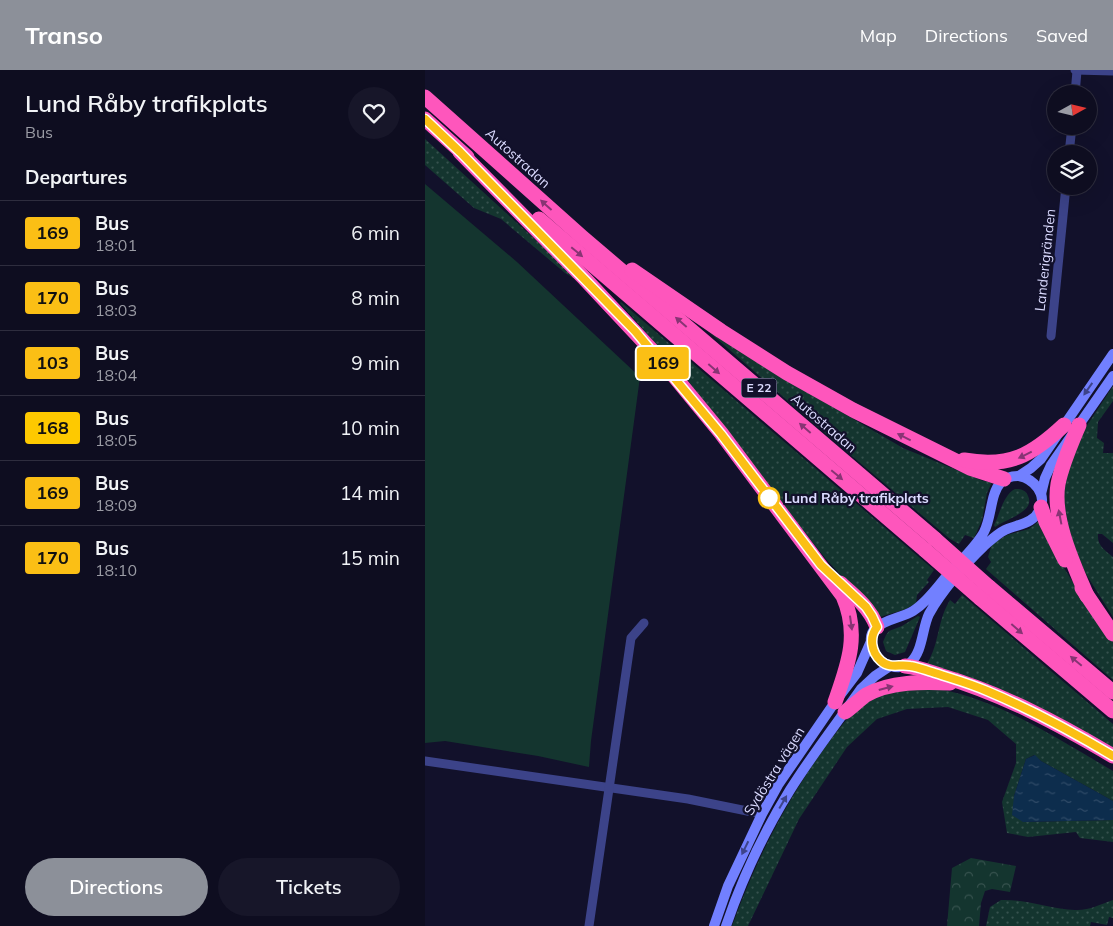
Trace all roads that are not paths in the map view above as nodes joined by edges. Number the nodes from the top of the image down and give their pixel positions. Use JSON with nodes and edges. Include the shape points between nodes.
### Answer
{"nodes":[{"id":1,"x":1076,"y":70,"type":"edge"},
{"id":2,"x":1113,"y":71,"type":"edge"},
{"id":3,"x":1075,"y":85,"type":"edge"},
{"id":4,"x":425,"y":97,"type":"edge"},
{"id":5,"x":425,"y":119,"type":"edge"},
{"id":6,"x":460,"y":152,"type":"junction"},
{"id":7,"x":1065,"y":195,"type":"edge"},
{"id":8,"x":582,"y":237,"type":"junction"},
{"id":9,"x":1051,"y":336,"type":"dead end"},
{"id":10,"x":1113,"y":354,"type":"edge"},
{"id":11,"x":1113,"y":376,"type":"edge"},
{"id":12,"x":1063,"y":425,"type":"junction"},
{"id":13,"x":1079,"y":425,"type":"junction"},
{"id":14,"x":948,"y":458,"type":"junction"},
{"id":15,"x":1011,"y":478,"type":"junction"},
{"id":16,"x":1041,"y":501,"type":"junction"},
{"id":17,"x":930,"y":545,"type":"junction"},
{"id":18,"x":821,"y":565,"type":"junction"},
{"id":19,"x":985,"y":592,"type":"junction"},
{"id":20,"x":1087,"y":596,"type":"junction"},
{"id":21,"x":644,"y":624,"type":"dead end"},
{"id":22,"x":874,"y":633,"type":"junction"},
{"id":23,"x":1113,"y":634,"type":"edge"},
{"id":24,"x":898,"y":666,"type":"junction"},
{"id":25,"x":967,"y":683,"type":"junction"},
{"id":26,"x":1113,"y":692,"type":"edge"},
{"id":27,"x":840,"y":707,"type":"junction"},
{"id":28,"x":1113,"y":711,"type":"edge"},
{"id":29,"x":1113,"y":756,"type":"edge"},
{"id":30,"x":425,"y":761,"type":"edge"},
{"id":31,"x":609,"y":789,"type":"junction"},
{"id":32,"x":762,"y":814,"type":"junction"},
{"id":33,"x":589,"y":926,"type":"edge"},
{"id":34,"x":713,"y":926,"type":"edge"},
{"id":35,"x":726,"y":926,"type":"edge"}],
"edges":[{"from":1,"to":2,"type":"street"},
{"from":1,"to":3,"type":"street"},
{"from":8,"to":4,"type":"highway","name":"Autostradan","number":"E 22","one_way":true},
{"from":5,"to":6,"type":"highway","name":"Autostradan","number":"E 22"},
{"from":6,"to":17,"type":"highway","name":"Autostradan","number":"E 22","one_way":true},
{"from":6,"to":18,"type":"highway","via":[[660,359]]},
{"from":7,"to":9,"type":"street","name":"Landerigränden"},
{"from":14,"to":8,"type":"highway","one_way":true,"via":[[787,373]]},
{"from":17,"to":8,"type":"highway","name":"Autostradan","number":"E 22","one_way":true},
{"from":10,"to":12,"type":"main road","one_way":true},
{"from":11,"to":13,"type":"main road"},
{"from":12,"to":14,"type":"highway","one_way":true,"via":[[1037,448],[1011,461],[982,463]]},
{"from":12,"to":15,"type":"main road","via":[[1041,459]]},
{"from":13,"to":16,"type":"main road","via":[[1051,464]]},
{"from":20,"to":13,"type":"highway","one_way":true,"via":[[1067,545],[1058,504],[1058,484]]},
{"from":14,"to":15,"type":"highway","via":[[981,473]]},
{"from":15,"to":16,"type":"main road","via":[[1033,482]]},
{"from":15,"to":22,"type":"main road","via":[[996,490],[984,532],[932,594],[914,610],[887,620]]},
{"from":16,"to":20,"type":"highway","via":[[1055,542]]},
{"from":16,"to":24,"type":"main road","via":[[1032,519],[994,537],[949,586],[929,615],[915,656]]},
{"from":17,"to":19,"type":"highway","name":"Autostradan","number":"E 22","bridge":true},
{"from":18,"to":22,"type":"highway","via":[[866,607],[872,616]]},
{"from":18,"to":27,"type":"highway","one_way":true,"via":[[843,596],[852,626]]},
{"from":26,"to":19,"type":"highway","name":"Autostradan","number":"E 22","one_way":true},
{"from":19,"to":28,"type":"highway","name":"Autostradan","number":"E 22","one_way":true},
{"from":20,"to":23,"type":"highway"},
{"from":21,"to":31,"type":"street","via":[[631,638]]},
{"from":22,"to":24,"type":"main road","via":[[876,656],[882,662]]},
{"from":22,"to":27,"type":"main road","name":"Sydöstra vägen"},
{"from":24,"to":25,"type":"highway","via":[[920,668]]},
{"from":24,"to":27,"type":"main road","name":"Sydöstra vägen","via":[[868,681]]},
{"from":27,"to":25,"type":"highway","one_way":true,"via":[[887,687],[913,683]]},
{"from":25,"to":29,"type":"highway","via":[[1010,701]]},
{"from":27,"to":32,"type":"main road","name":"Sydöstra vägen","via":[[778,785]]},
{"from":35,"to":27,"type":"main road","name":"Sydöstra vägen","one_way":true,"via":[[768,828]]},
{"from":30,"to":31,"type":"street"},
{"from":31,"to":32,"type":"street","via":[[687,799]]},
{"from":31,"to":33,"type":"street"},
{"from":32,"to":34,"type":"main road","name":"Sydöstra vägen","one_way":true}]}
